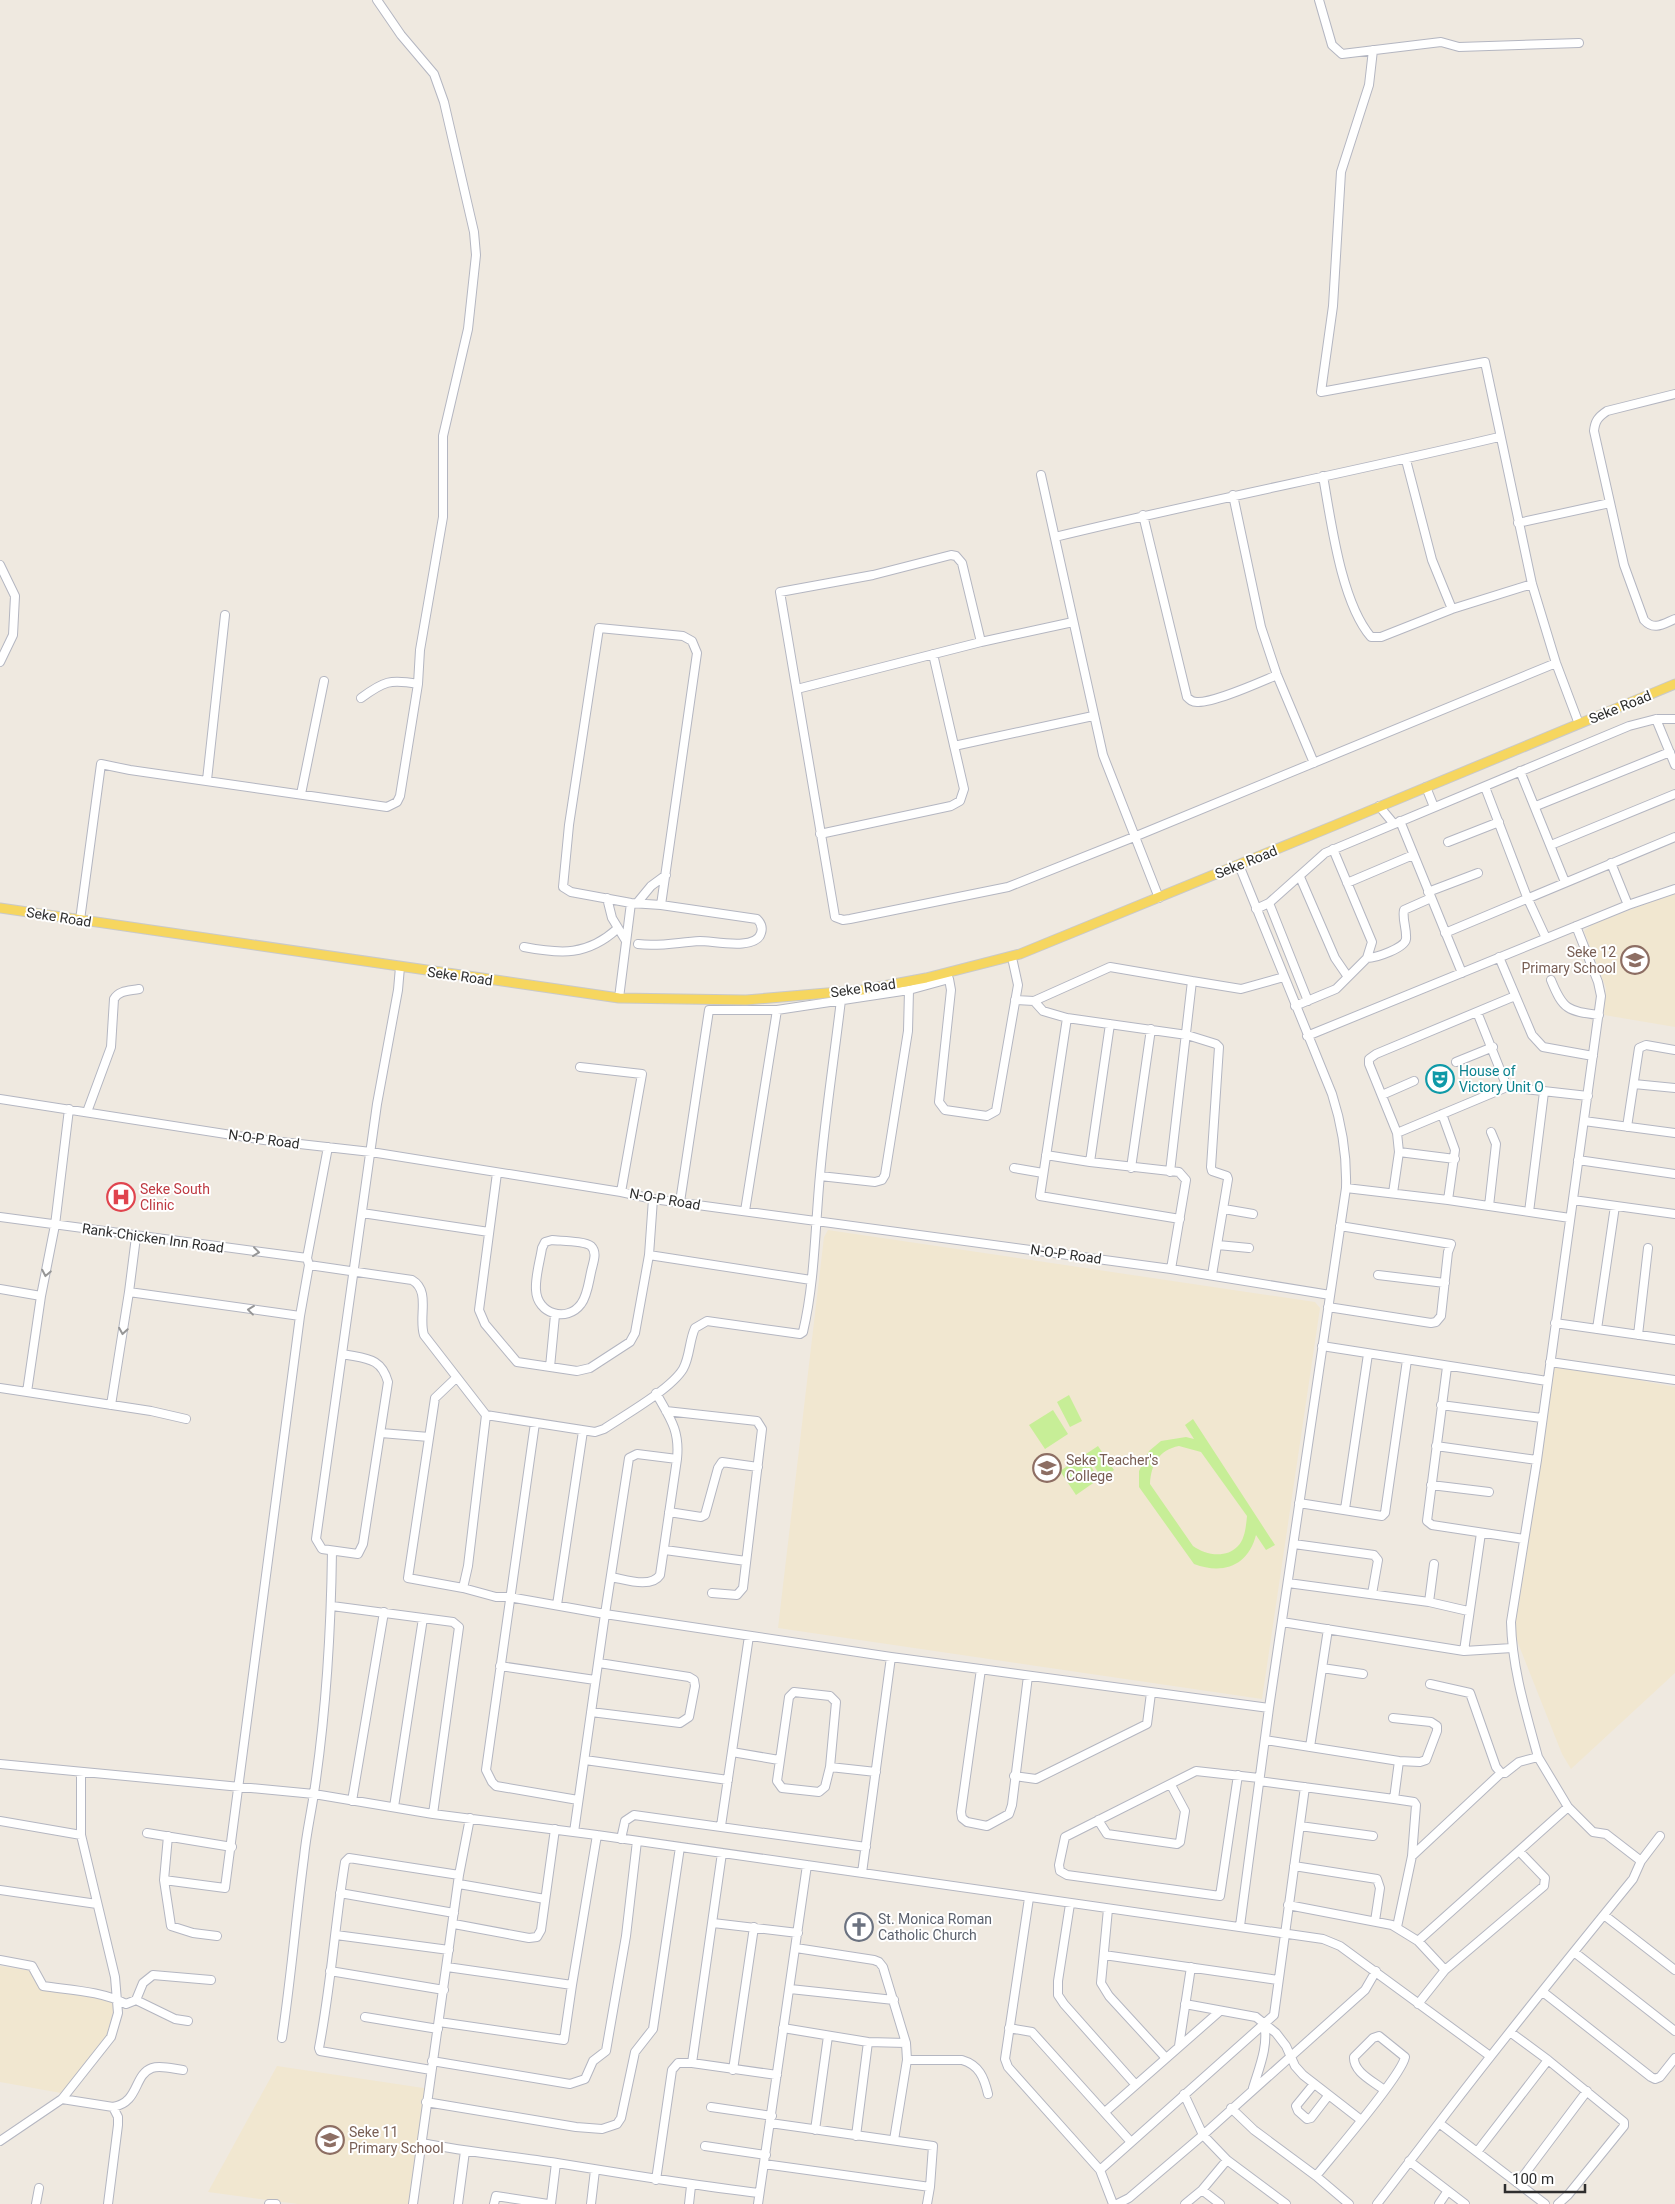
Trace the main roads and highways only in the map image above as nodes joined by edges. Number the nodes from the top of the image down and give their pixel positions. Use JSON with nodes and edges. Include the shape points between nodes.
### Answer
{"nodes":[{"id":1,"x":1675,"y":684,"type":"edge"},
{"id":2,"x":0,"y":908,"type":"edge"}],
"edges":[{"from":1,"to":2,"type":"main road","name":"Seke Road","via":[[1020,954],[926,978],[862,990],[746,1000],[618,998]]}]}
